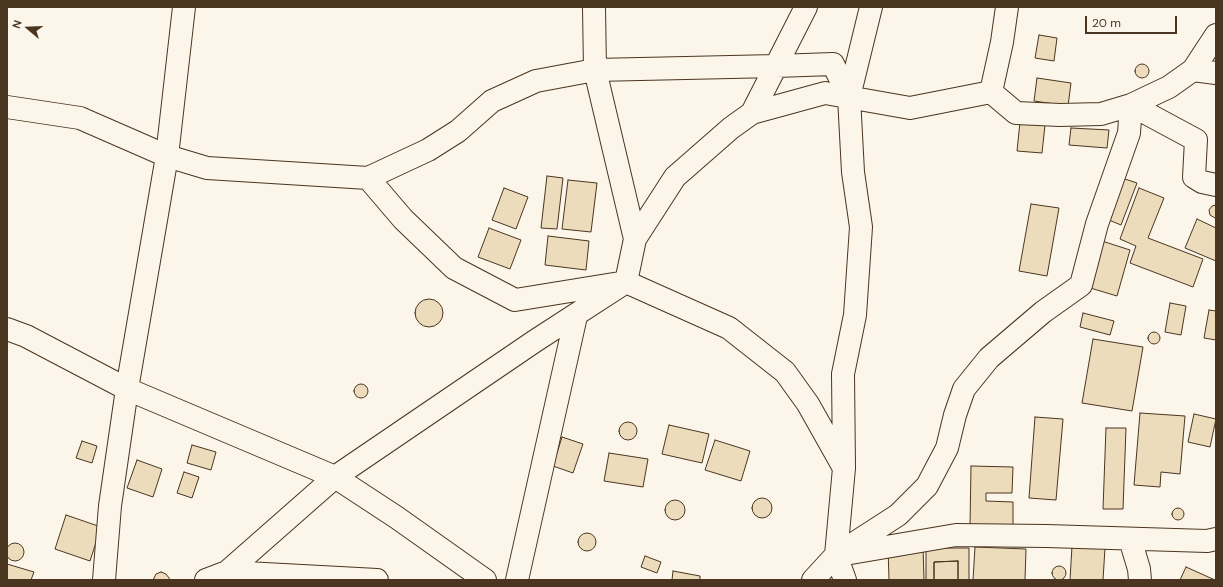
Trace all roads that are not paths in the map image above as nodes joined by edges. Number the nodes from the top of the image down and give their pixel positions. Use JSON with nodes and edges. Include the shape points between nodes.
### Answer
{"nodes":[{"id":1,"x":184,"y":7,"type":"edge"},
{"id":2,"x":594,"y":7,"type":"edge"},
{"id":3,"x":806,"y":7,"type":"edge"},
{"id":4,"x":871,"y":7,"type":"edge"},
{"id":5,"x":1008,"y":7,"type":"edge"},
{"id":6,"x":1216,"y":35,"type":"edge"},
{"id":7,"x":776,"y":66,"type":"junction"},
{"id":8,"x":595,"y":70,"type":"junction"},
{"id":9,"x":1193,"y":70,"type":"junction"},
{"id":10,"x":1216,"y":74,"type":"edge"},
{"id":11,"x":991,"y":92,"type":"junction"},
{"id":12,"x":849,"y":97,"type":"junction"},
{"id":13,"x":1131,"y":105,"type":"junction"},
{"id":14,"x":7,"y":107,"type":"edge"},
{"id":15,"x":752,"y":113,"type":"junction"},
{"id":16,"x":167,"y":156,"type":"junction"},
{"id":17,"x":368,"y":178,"type":"junction"},
{"id":18,"x":1216,"y":185,"type":"edge"},
{"id":19,"x":635,"y":239,"type":"junction"},
{"id":20,"x":626,"y":282,"type":"junction"},
{"id":21,"x":576,"y":316,"type":"junction"},
{"id":22,"x":7,"y":329,"type":"edge"},
{"id":23,"x":127,"y":390,"type":"junction"},
{"id":24,"x":844,"y":468,"type":"junction"},
{"id":25,"x":335,"y":477,"type":"junction"},
{"id":26,"x":1130,"y":539,"type":"junction"},
{"id":27,"x":1216,"y":539,"type":"edge"},
{"id":28,"x":836,"y":555,"type":"junction"},
{"id":29,"x":227,"y":572,"type":"junction"},
{"id":30,"x":104,"y":580,"type":"edge"},
{"id":31,"x":206,"y":580,"type":"edge"},
{"id":32,"x":377,"y":580,"type":"edge"},
{"id":33,"x":485,"y":580,"type":"edge"},
{"id":34,"x":517,"y":580,"type":"edge"},
{"id":35,"x":813,"y":580,"type":"edge"},
{"id":36,"x":845,"y":580,"type":"edge"},
{"id":37,"x":1140,"y":580,"type":"edge"}],
"edges":[{"from":1,"to":16,"type":"street"},
{"from":2,"to":8,"type":"street"},
{"from":3,"to":7,"type":"street"},
{"from":4,"to":12,"type":"street"},
{"from":5,"to":11,"type":"street"},
{"from":6,"to":9,"type":"street"},
{"from":7,"to":8,"type":"street"},
{"from":7,"to":12,"type":"street","via":[[834,64]]},
{"from":7,"to":15,"type":"street"},
{"from":8,"to":17,"type":"street","via":[[536,81],[492,101],[458,131],[428,150]]},
{"from":8,"to":19,"type":"street"},
{"from":9,"to":10,"type":"street"},
{"from":9,"to":13,"type":"street","via":[[1169,87]]},
{"from":11,"to":12,"type":"street","via":[[910,108]]},
{"from":11,"to":13,"type":"street","via":[[1016,113],[1060,116],[1101,114]]},
{"from":12,"to":15,"type":"street","via":[[825,93]]},
{"from":12,"to":24,"type":"street","via":[[853,172],[861,227],[855,315],[843,374]]},
{"from":13,"to":18,"type":"street","via":[[1196,140],[1194,177]]},
{"from":13,"to":28,"type":"street","via":[[1129,133],[1097,224],[1081,285],[1043,312],[989,358],[964,389],[947,448],[927,486],[898,515]]},
{"from":14,"to":16,"type":"street","via":[[80,118]]},
{"from":15,"to":19,"type":"street","via":[[731,128],[675,178]]},
{"from":16,"to":17,"type":"street","via":[[207,168]]},
{"from":16,"to":23,"type":"street"},
{"from":17,"to":20,"type":"street","via":[[402,219],[454,268],[515,300]]},
{"from":19,"to":20,"type":"street"},
{"from":20,"to":21,"type":"street"},
{"from":20,"to":24,"type":"street","via":[[730,328],[785,372],[808,404]]},
{"from":21,"to":25,"type":"street"},
{"from":21,"to":34,"type":"street"},
{"from":22,"to":23,"type":"street","via":[[26,336]]},
{"from":23,"to":25,"type":"street"},
{"from":23,"to":30,"type":"street","via":[[110,506]]},
{"from":24,"to":28,"type":"street"},
{"from":25,"to":29,"type":"street"},
{"from":25,"to":33,"type":"street"},
{"from":26,"to":27,"type":"street"},
{"from":26,"to":28,"type":"street","via":[[956,535]]},
{"from":26,"to":37,"type":"street"},
{"from":28,"to":35,"type":"street"},
{"from":28,"to":36,"type":"street"},
{"from":29,"to":31,"type":"street"},
{"from":29,"to":32,"type":"street"}]}
